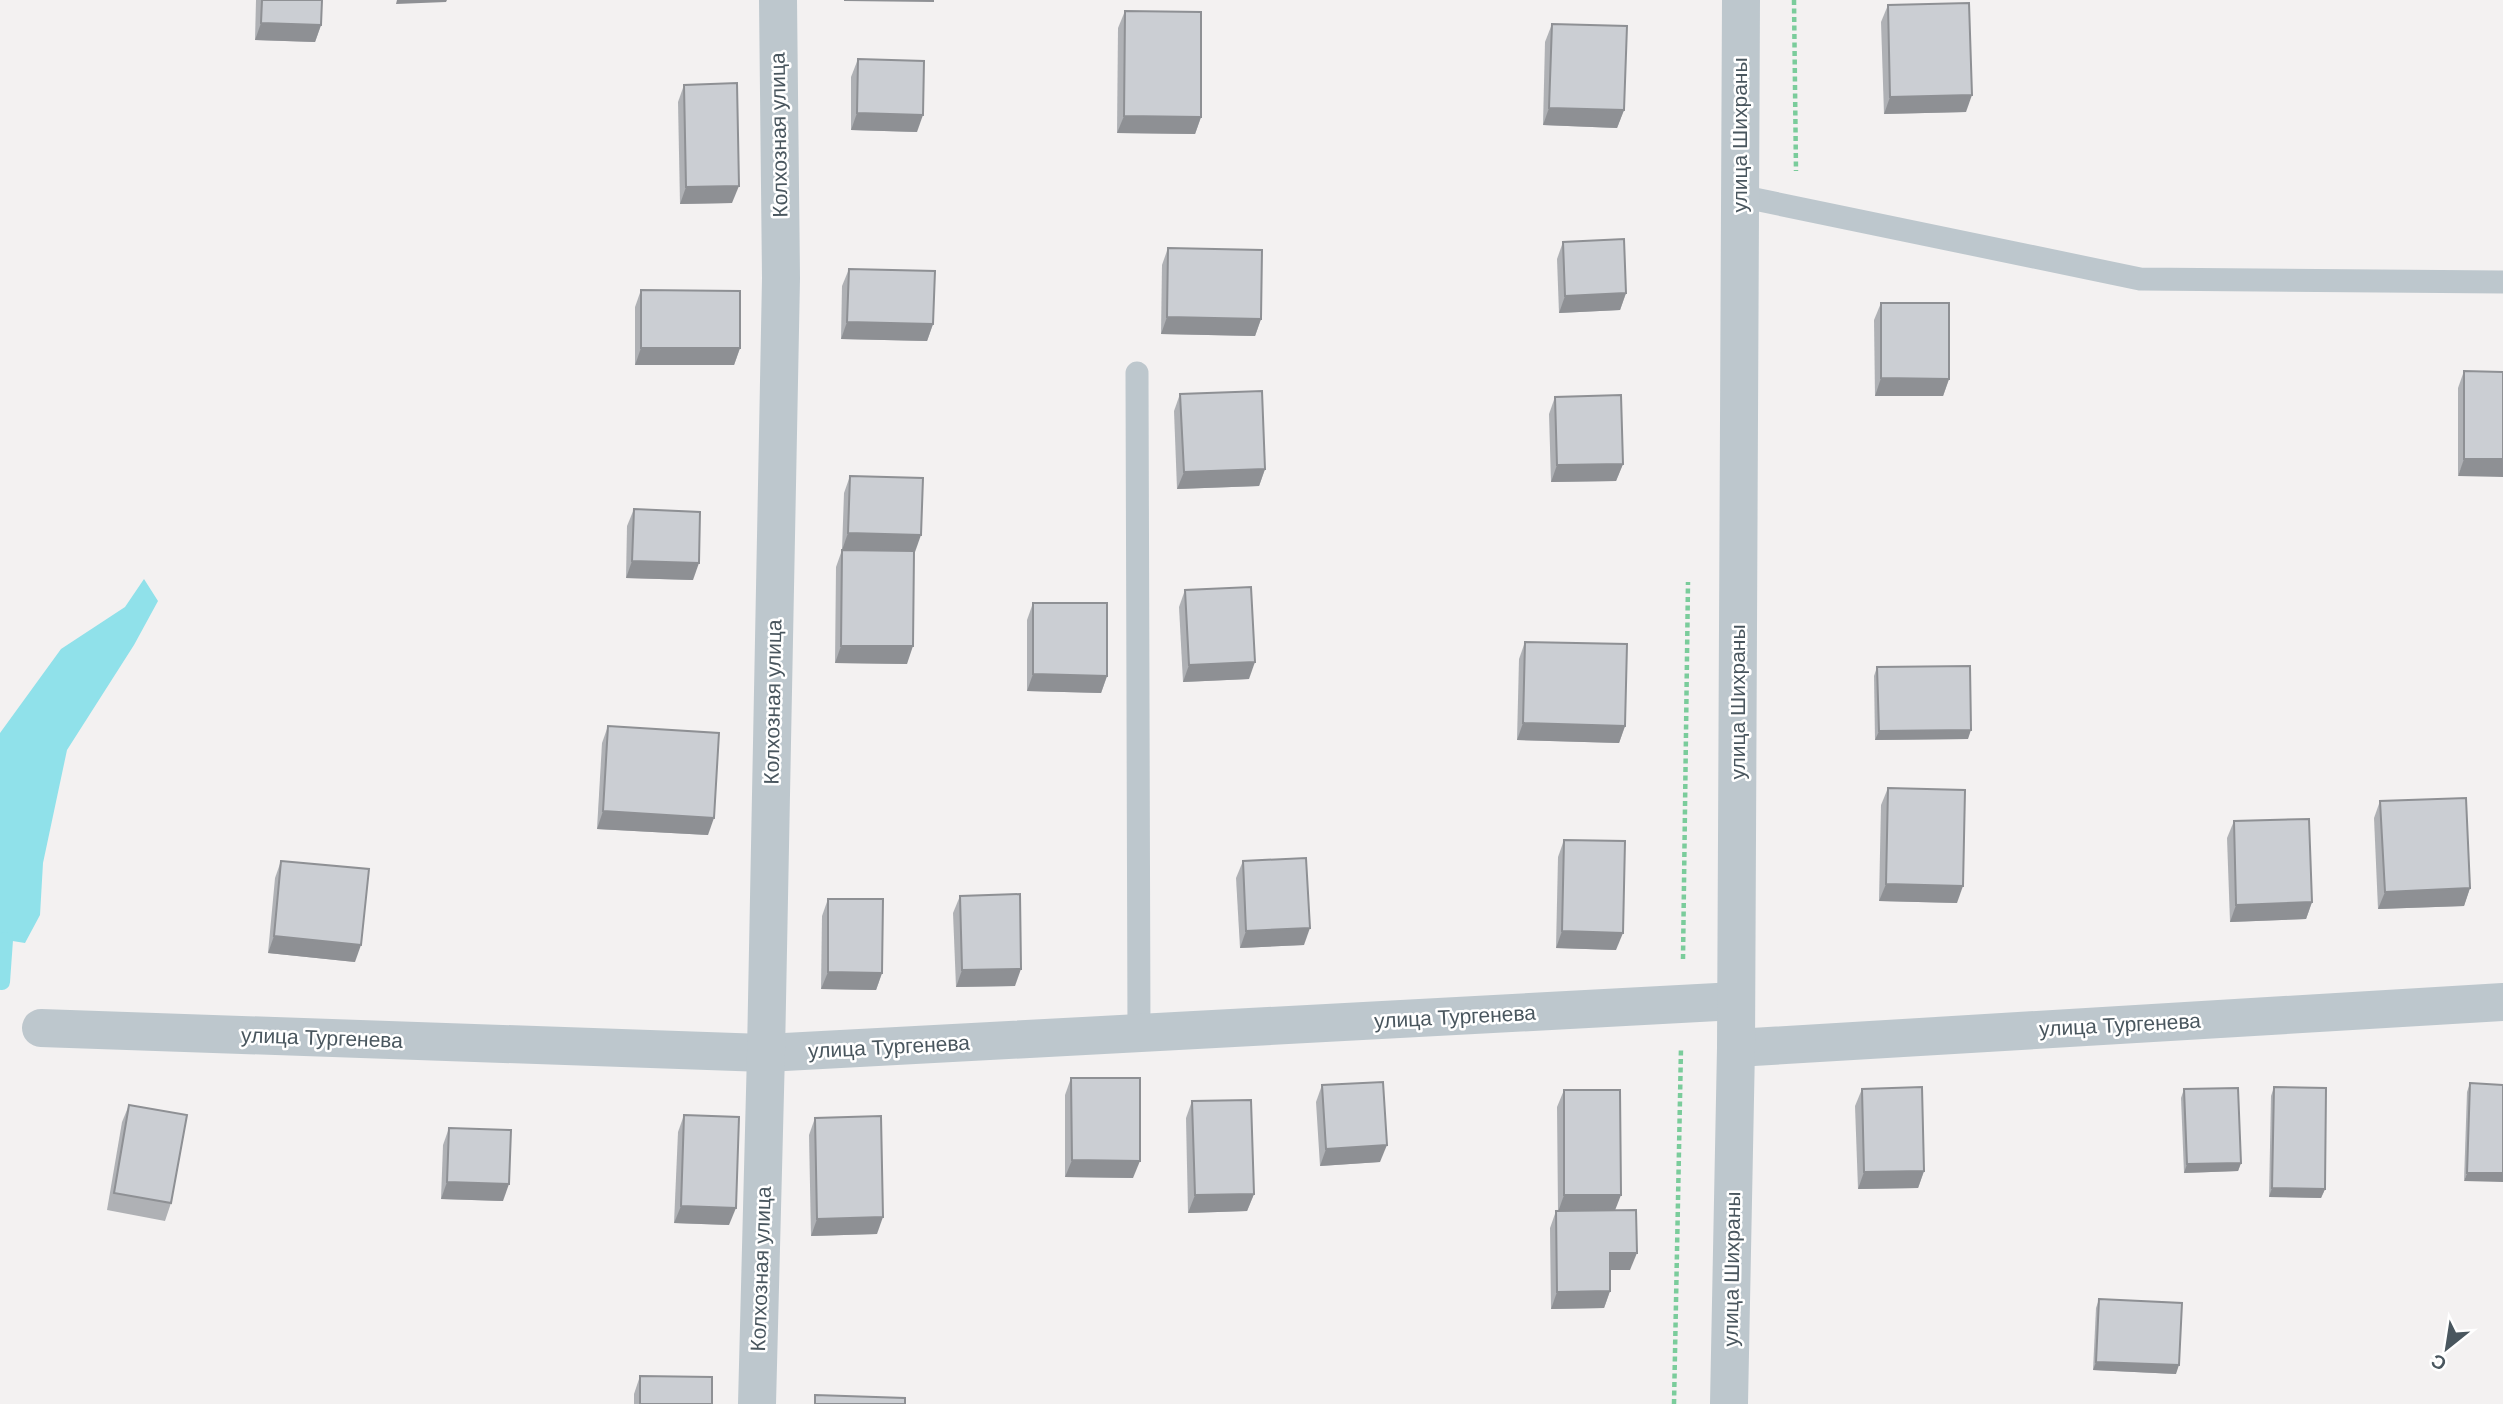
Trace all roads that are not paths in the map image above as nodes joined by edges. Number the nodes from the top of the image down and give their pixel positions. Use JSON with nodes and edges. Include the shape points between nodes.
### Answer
{"nodes":[{"id":1,"x":778,"y":0,"type":"edge"},
{"id":2,"x":1741,"y":0,"type":"edge"},
{"id":3,"x":1740,"y":196,"type":"junction"},
{"id":4,"x":2503,"y":282,"type":"edge"},
{"id":5,"x":1137,"y":373,"type":"dead end"},
{"id":6,"x":1736,"y":1001,"type":"junction"},
{"id":7,"x":2503,"y":1002,"type":"edge"},
{"id":8,"x":41,"y":1028,"type":"dead end"},
{"id":9,"x":1139,"y":1035,"type":"junction"},
{"id":10,"x":1736,"y":1048,"type":"junction"},
{"id":11,"x":766,"y":1053,"type":"junction"},
{"id":12,"x":757,"y":1404,"type":"edge"},
{"id":13,"x":1729,"y":1404,"type":"edge"}],
"edges":[{"from":1,"to":11,"type":"street","name":"Колхозная улица","via":[[781,278]]},
{"from":2,"to":3,"type":"street","name":"улица Шихраны"},
{"from":3,"to":4,"type":"lane","via":[[2140,279]]},
{"from":3,"to":6,"type":"street","name":"улица Шихраны"},
{"from":5,"to":9,"type":"lane"},
{"from":6,"to":9,"type":"street","name":"улица Тургенева"},
{"from":6,"to":10,"type":"street","name":"улица Шихраны"},
{"from":7,"to":10,"type":"street","name":"улица Тургенева"},
{"from":8,"to":11,"type":"street","name":"улица Тургенева"},
{"from":9,"to":11,"type":"street","name":"улица Тургенева"},
{"from":10,"to":13,"type":"street","name":"улица Шихраны"},
{"from":11,"to":12,"type":"street","name":"Колхозная улица"}]}
